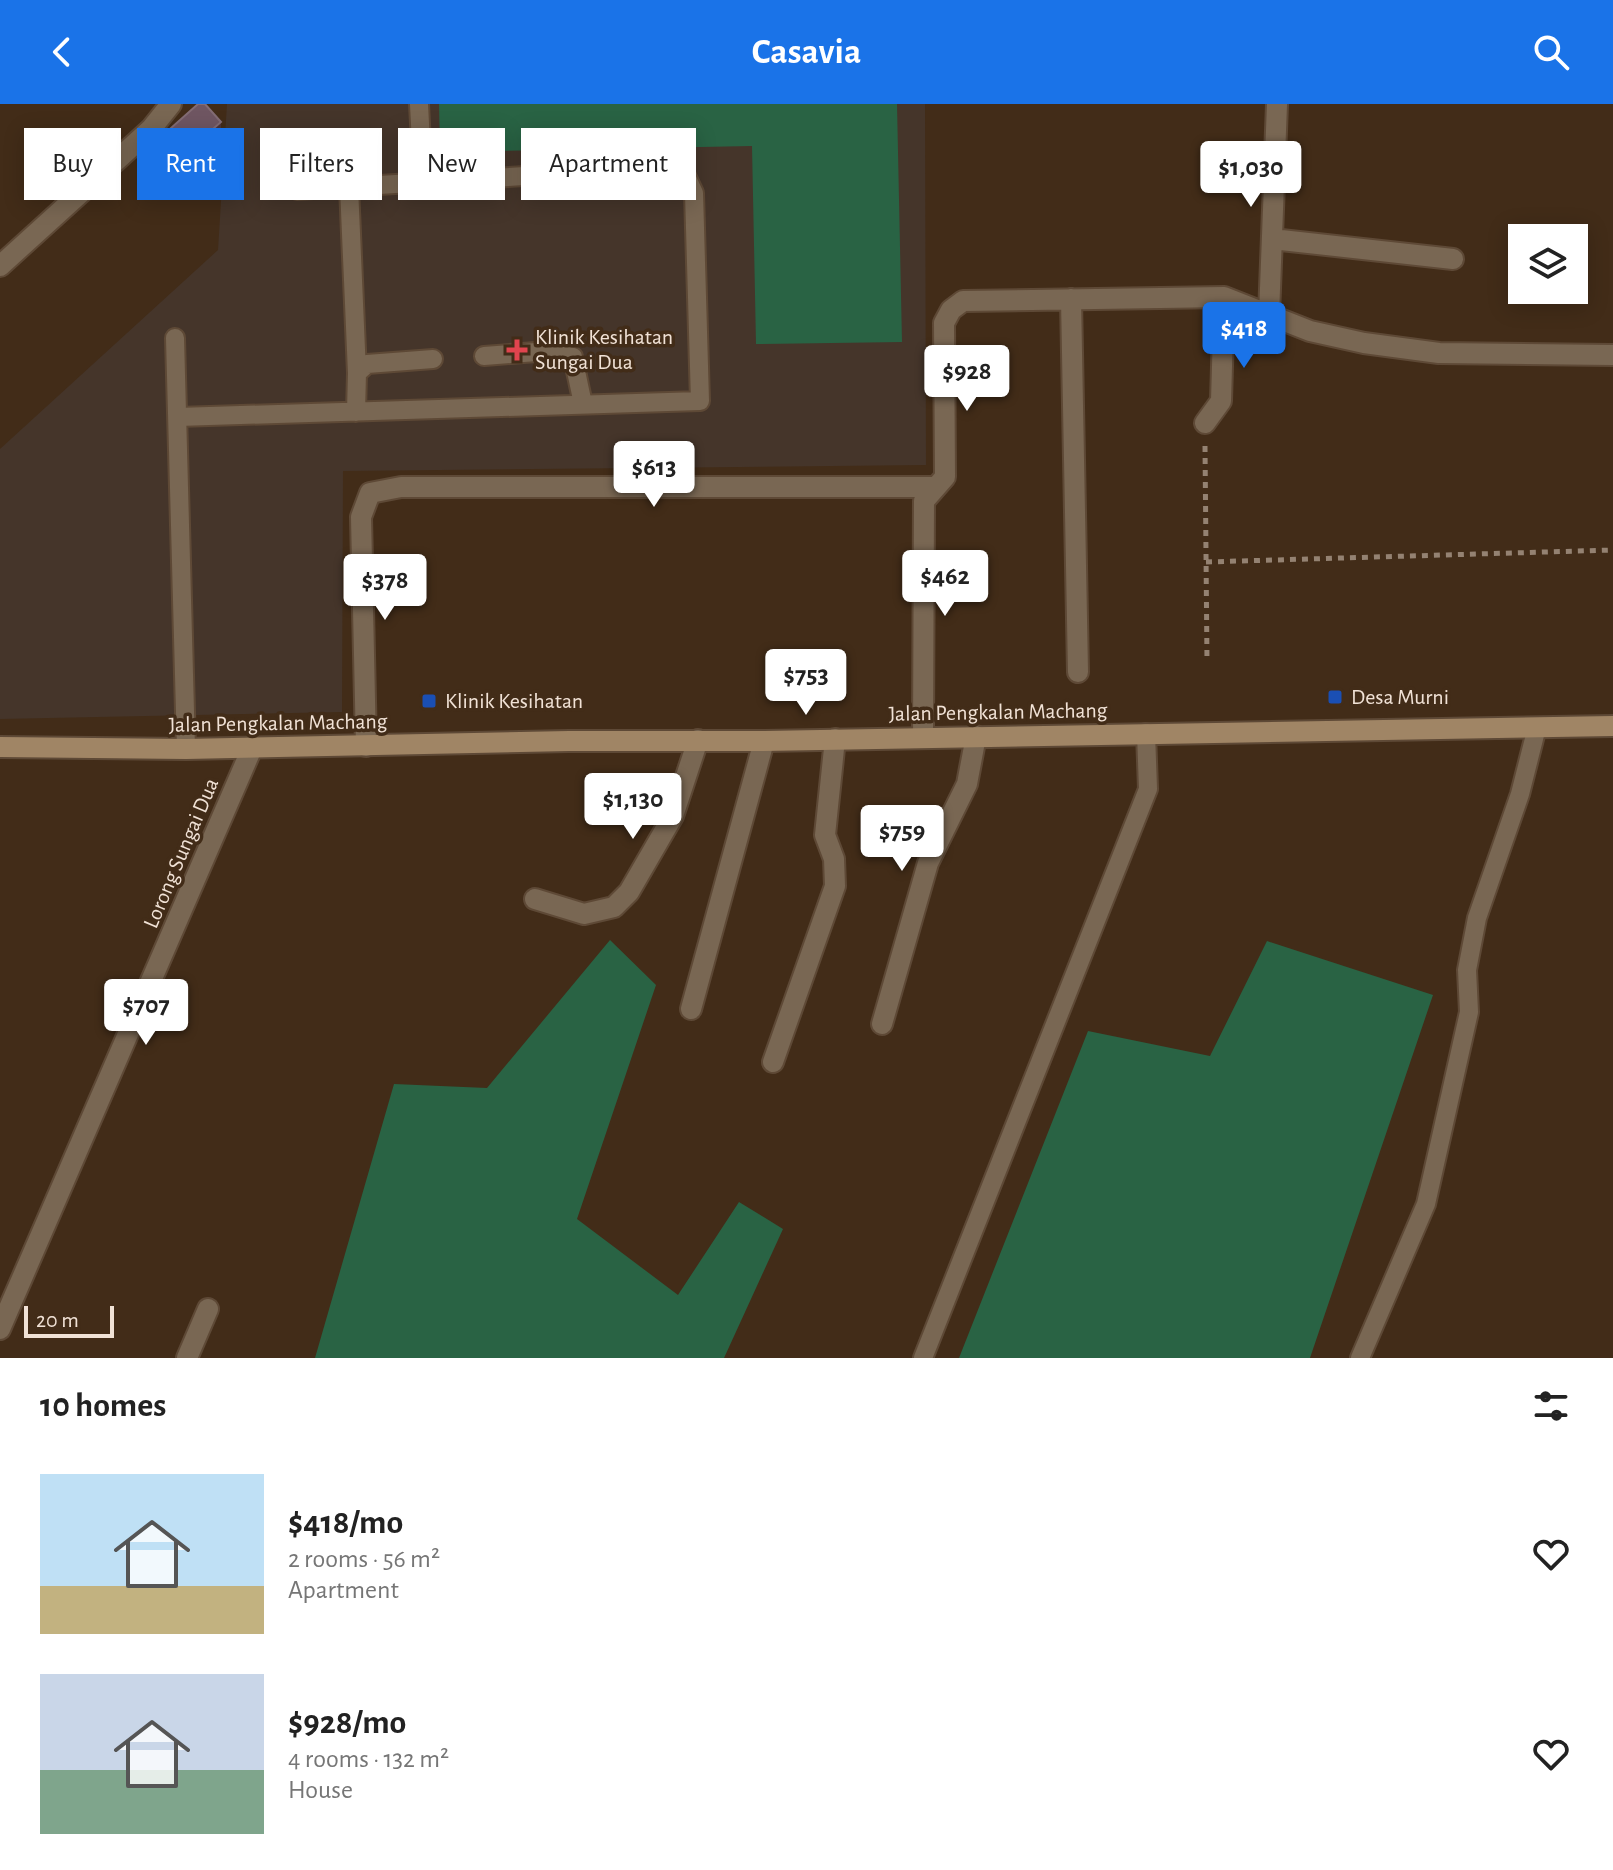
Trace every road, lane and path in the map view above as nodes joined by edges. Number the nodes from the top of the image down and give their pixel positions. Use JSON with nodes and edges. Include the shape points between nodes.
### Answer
{"nodes":[{"id":1,"x":171,"y":104,"type":"edge"},
{"id":2,"x":419,"y":104,"type":"edge"},
{"id":3,"x":1277,"y":104,"type":"edge"},
{"id":4,"x":420,"y":128,"type":"edge"},
{"id":5,"x":505,"y":178,"type":"edge"},
{"id":6,"x":350,"y":200,"type":"edge"},
{"id":7,"x":1272,"y":239,"type":"junction"},
{"id":8,"x":1453,"y":259,"type":"dead end"},
{"id":9,"x":0,"y":266,"type":"edge"},
{"id":10,"x":1224,"y":297,"type":"junction"},
{"id":11,"x":1071,"y":299,"type":"junction"},
{"id":12,"x":1269,"y":315,"type":"junction"},
{"id":13,"x":175,"y":338,"type":"dead end"},
{"id":14,"x":1613,"y":355,"type":"edge"},
{"id":15,"x":484,"y":356,"type":"dead end"},
{"id":16,"x":433,"y":359,"type":"dead end"},
{"id":17,"x":357,"y":373,"type":"junction"},
{"id":18,"x":583,"y":404,"type":"junction"},
{"id":19,"x":356,"y":412,"type":"junction"},
{"id":20,"x":178,"y":417,"type":"junction"},
{"id":21,"x":1205,"y":423,"type":"joint"},
{"id":22,"x":935,"y":487,"type":"junction"},
{"id":23,"x":1613,"y":550,"type":"edge"},
{"id":24,"x":1206,"y":562,"type":"junction"},
{"id":25,"x":1207,"y":661,"type":"dead end"},
{"id":26,"x":1078,"y":672,"type":"dead end"},
{"id":27,"x":1613,"y":726,"type":"edge"},
{"id":28,"x":1537,"y":727,"type":"junction"},
{"id":29,"x":1146,"y":733,"type":"junction"},
{"id":30,"x":923,"y":736,"type":"junction"},
{"id":31,"x":976,"y":736,"type":"junction"},
{"id":32,"x":835,"y":739,"type":"junction"},
{"id":33,"x":698,"y":740,"type":"junction"},
{"id":34,"x":764,"y":741,"type":"junction"},
{"id":35,"x":366,"y":746,"type":"junction"},
{"id":36,"x":0,"y":747,"type":"edge"},
{"id":37,"x":252,"y":748,"type":"junction"},
{"id":38,"x":186,"y":749,"type":"junction"},
{"id":39,"x":535,"y":899,"type":"dead end"},
{"id":40,"x":691,"y":1009,"type":"dead end"},
{"id":41,"x":882,"y":1024,"type":"dead end"},
{"id":42,"x":773,"y":1062,"type":"dead end"},
{"id":43,"x":208,"y":1309,"type":"dead end"},
{"id":44,"x":0,"y":1329,"type":"edge"},
{"id":45,"x":187,"y":1358,"type":"edge"},
{"id":46,"x":923,"y":1358,"type":"edge"},
{"id":47,"x":1360,"y":1358,"type":"edge"}],
"edges":[{"from":1,"to":9,"type":"street","via":[[151,129]]},
{"from":2,"to":4,"type":"lane"},
{"from":3,"to":7,"type":"street"},
{"from":5,"to":18,"type":"lane","via":[[673,167],[686,176],[694,193],[700,401]]},
{"from":6,"to":17,"type":"lane"},
{"from":7,"to":8,"type":"street"},
{"from":7,"to":12,"type":"street"},
{"from":10,"to":11,"type":"street"},
{"from":10,"to":12,"type":"street"},
{"from":10,"to":21,"type":"street","via":[[1221,401]]},
{"from":11,"to":22,"type":"street","via":[[963,301],[951,310],[944,323],[945,477]]},
{"from":11,"to":26,"type":"street"},
{"from":12,"to":14,"type":"street","via":[[1323,334],[1439,353]]},
{"from":13,"to":20,"type":"lane"},
{"from":15,"to":18,"type":"lane","via":[[549,351],[573,357]]},
{"from":16,"to":17,"type":"lane","via":[[367,364]]},
{"from":17,"to":19,"type":"lane"},
{"from":18,"to":19,"type":"lane"},
{"from":19,"to":20,"type":"lane"},
{"from":20,"to":38,"type":"lane"},
{"from":21,"to":24,"type":"path"},
{"from":22,"to":30,"type":"street","via":[[924,501]]},
{"from":22,"to":35,"type":"street","via":[[401,487],[370,493],[361,517]]},
{"from":23,"to":24,"type":"path"},
{"from":24,"to":25,"type":"path"},
{"from":27,"to":28,"type":"main road","name":"Jalan Pengkalan Machang"},
{"from":28,"to":29,"type":"main road","name":"Jalan Pengkalan Machang"},
{"from":28,"to":47,"type":"lane","via":[[1477,918],[1467,970],[1469,1012],[1426,1204]]},
{"from":29,"to":31,"type":"main road","name":"Jalan Pengkalan Machang"},
{"from":29,"to":46,"type":"lane","via":[[1148,789]]},
{"from":30,"to":31,"type":"main road","name":"Jalan Pengkalan Machang"},
{"from":30,"to":32,"type":"main road","name":"Jalan Pengkalan Machang"},
{"from":31,"to":41,"type":"street","via":[[967,784],[928,863]]},
{"from":32,"to":34,"type":"main road","name":"Jalan Pengkalan Machang"},
{"from":32,"to":42,"type":"street","via":[[825,835],[834,859],[835,886]]},
{"from":33,"to":34,"type":"main road","name":"Jalan Pengkalan Machang"},
{"from":33,"to":35,"type":"main road","name":"Jalan Pengkalan Machang"},
{"from":33,"to":39,"type":"street","via":[[673,816],[629,892],[614,907],[584,914]]},
{"from":34,"to":40,"type":"street"},
{"from":35,"to":37,"type":"main road","name":"Jalan Pengkalan Machang"},
{"from":36,"to":38,"type":"main road","name":"Jalan Pengkalan Machang"},
{"from":37,"to":38,"type":"main road","name":"Jalan Pengkalan Machang"},
{"from":37,"to":44,"type":"street","name":"Lorong Sungai Dua"},
{"from":43,"to":45,"type":"street"}]}
